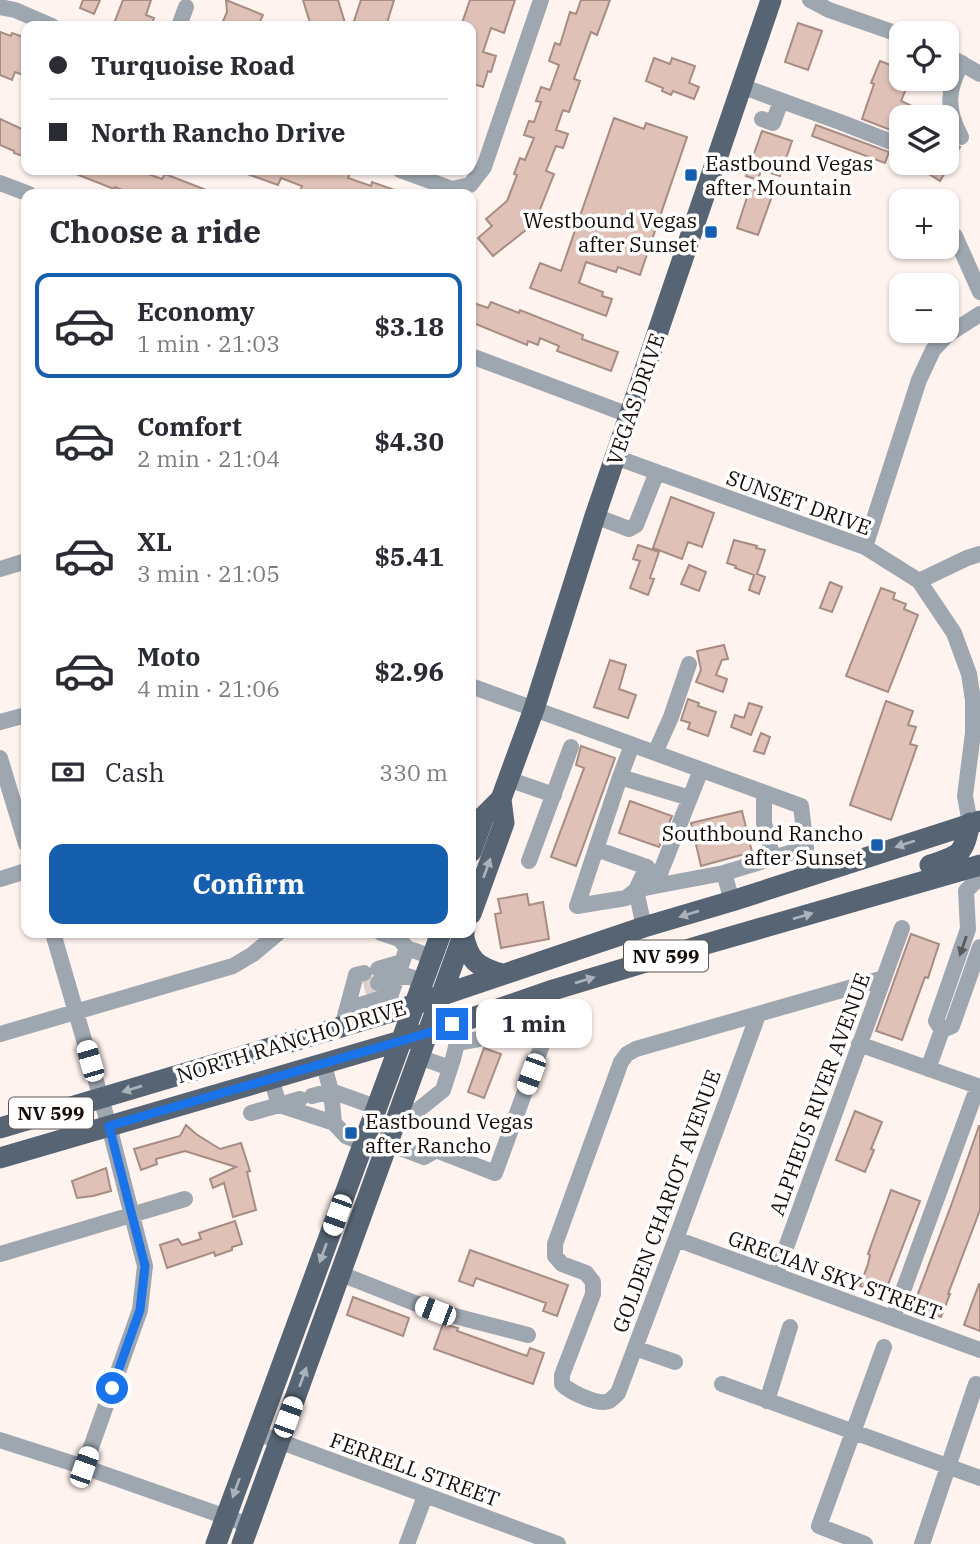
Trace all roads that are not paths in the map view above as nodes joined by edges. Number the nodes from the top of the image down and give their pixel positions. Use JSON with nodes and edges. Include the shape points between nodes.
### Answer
{"nodes":[{"id":1,"x":541,"y":0,"type":"edge"},
{"id":2,"x":771,"y":0,"type":"edge"},
{"id":3,"x":810,"y":0,"type":"edge"},
{"id":4,"x":0,"y":7,"type":"edge"},
{"id":5,"x":186,"y":7,"type":"dead end"},
{"id":6,"x":40,"y":21,"type":"edge"},
{"id":7,"x":181,"y":21,"type":"edge"},
{"id":8,"x":889,"y":31,"type":"edge"},
{"id":9,"x":959,"y":61,"type":"edge"},
{"id":10,"x":962,"y":63,"type":"junction"},
{"id":11,"x":980,"y":74,"type":"edge"},
{"id":12,"x":741,"y":86,"type":"junction"},
{"id":13,"x":781,"y":101,"type":"junction"},
{"id":14,"x":762,"y":119,"type":"dead end"},
{"id":15,"x":961,"y":137,"type":"dead end"},
{"id":16,"x":889,"y":141,"type":"edge"},
{"id":17,"x":414,"y":175,"type":"edge"},
{"id":18,"x":0,"y":183,"type":"edge"},
{"id":19,"x":452,"y":189,"type":"edge"},
{"id":20,"x":452,"y":189,"type":"edge"},
{"id":21,"x":21,"y":191,"type":"edge"},
{"id":22,"x":959,"y":243,"type":"edge"},
{"id":23,"x":980,"y":292,"type":"edge"},
{"id":24,"x":980,"y":314,"type":"edge"},
{"id":25,"x":476,"y":358,"type":"edge"},
{"id":26,"x":629,"y":415,"type":"junction"},
{"id":27,"x":615,"y":457,"type":"junction"},
{"id":28,"x":657,"y":472,"type":"junction"},
{"id":29,"x":595,"y":516,"type":"junction"},
{"id":30,"x":865,"y":547,"type":"junction"},
{"id":31,"x":980,"y":554,"type":"edge"},
{"id":32,"x":21,"y":563,"type":"edge"},
{"id":33,"x":0,"y":569,"type":"edge"},
{"id":34,"x":919,"y":581,"type":"junction"},
{"id":35,"x":689,"y":664,"type":"dead end"},
{"id":36,"x":476,"y":688,"type":"edge"},
{"id":37,"x":976,"y":694,"type":"edge"},
{"id":38,"x":534,"y":709,"type":"junction"},
{"id":39,"x":21,"y":716,"type":"edge"},
{"id":40,"x":0,"y":722,"type":"edge"},
{"id":41,"x":632,"y":745,"type":"junction"},
{"id":42,"x":571,"y":747,"type":"dead end"},
{"id":43,"x":655,"y":754,"type":"junction"},
{"id":44,"x":0,"y":758,"type":"edge"},
{"id":45,"x":701,"y":770,"type":"junction"},
{"id":46,"x":620,"y":777,"type":"junction"},
{"id":47,"x":505,"y":789,"type":"junction"},
{"id":48,"x":764,"y":793,"type":"junction"},
{"id":49,"x":554,"y":795,"type":"junction"},
{"id":50,"x":690,"y":798,"type":"junction"},
{"id":51,"x":975,"y":822,"type":"edge"},
{"id":52,"x":21,"y":827,"type":"edge"},
{"id":53,"x":476,"y":838,"type":"edge"},
{"id":54,"x":596,"y":849,"type":"junction"},
{"id":55,"x":773,"y":858,"type":"junction"},
{"id":56,"x":530,"y":861,"type":"dead end"},
{"id":57,"x":978,"y":870,"type":"edge"},
{"id":58,"x":21,"y":873,"type":"edge"},
{"id":59,"x":724,"y":873,"type":"junction"},
{"id":60,"x":0,"y":879,"type":"edge"},
{"id":61,"x":656,"y":886,"type":"junction"},
{"id":62,"x":905,"y":886,"type":"junction"},
{"id":63,"x":636,"y":890,"type":"junction"},
{"id":64,"x":476,"y":900,"type":"edge"},
{"id":65,"x":732,"y":901,"type":"junction"},
{"id":66,"x":644,"y":927,"type":"junction"},
{"id":67,"x":902,"y":928,"type":"dead end"},
{"id":68,"x":54,"y":938,"type":"edge"},
{"id":69,"x":272,"y":938,"type":"edge"},
{"id":70,"x":396,"y":938,"type":"edge"},
{"id":71,"x":439,"y":938,"type":"edge"},
{"id":72,"x":462,"y":938,"type":"edge"},
{"id":73,"x":465,"y":938,"type":"edge"},
{"id":74,"x":980,"y":947,"type":"edge"},
{"id":75,"x":405,"y":955,"type":"junction"},
{"id":76,"x":432,"y":957,"type":"junction"},
{"id":77,"x":502,"y":974,"type":"junction"},
{"id":78,"x":397,"y":978,"type":"junction"},
{"id":79,"x":884,"y":978,"type":"junction"},
{"id":80,"x":367,"y":981,"type":"junction"},
{"id":81,"x":423,"y":981,"type":"junction"},
{"id":82,"x":553,"y":990,"type":"junction"},
{"id":83,"x":441,"y":996,"type":"junction"},
{"id":84,"x":952,"y":1003,"type":"junction"},
{"id":85,"x":387,"y":1004,"type":"junction"},
{"id":86,"x":414,"y":1004,"type":"junction"},
{"id":87,"x":76,"y":1012,"type":"junction"},
{"id":88,"x":758,"y":1015,"type":"junction"},
{"id":89,"x":344,"y":1018,"type":"junction"},
{"id":90,"x":428,"y":1033,"type":"junction"},
{"id":91,"x":0,"y":1034,"type":"edge"},
{"id":92,"x":454,"y":1034,"type":"junction"},
{"id":93,"x":401,"y":1041,"type":"junction"},
{"id":94,"x":859,"y":1044,"type":"junction"},
{"id":95,"x":419,"y":1058,"type":"junction"},
{"id":96,"x":333,"y":1060,"type":"junction"},
{"id":97,"x":450,"y":1068,"type":"junction"},
{"id":98,"x":928,"y":1069,"type":"junction"},
{"id":99,"x":271,"y":1078,"type":"junction"},
{"id":100,"x":979,"y":1087,"type":"edge"},
{"id":101,"x":331,"y":1091,"type":"junction"},
{"id":102,"x":101,"y":1098,"type":"junction"},
{"id":103,"x":378,"y":1102,"type":"junction"},
{"id":104,"x":279,"y":1105,"type":"junction"},
{"id":105,"x":399,"y":1111,"type":"junction"},
{"id":106,"x":251,"y":1113,"type":"dead end"},
{"id":107,"x":334,"y":1123,"type":"junction"},
{"id":108,"x":109,"y":1126,"type":"junction"},
{"id":109,"x":0,"y":1128,"type":"edge"},
{"id":110,"x":363,"y":1143,"type":"junction"},
{"id":111,"x":387,"y":1143,"type":"junction"},
{"id":112,"x":0,"y":1158,"type":"edge"},
{"id":113,"x":185,"y":1199,"type":"dead end"},
{"id":114,"x":132,"y":1215,"type":"junction"},
{"id":115,"x":676,"y":1239,"type":"junction"},
{"id":116,"x":0,"y":1254,"type":"edge"},
{"id":117,"x":341,"y":1275,"type":"junction"},
{"id":118,"x":776,"y":1275,"type":"junction"},
{"id":119,"x":893,"y":1318,"type":"junction"},
{"id":120,"x":790,"y":1327,"type":"dead end"},
{"id":121,"x":528,"y":1335,"type":"dead end"},
{"id":122,"x":635,"y":1348,"type":"junction"},
{"id":123,"x":884,"y":1348,"type":"dead end"},
{"id":124,"x":980,"y":1350,"type":"edge"},
{"id":125,"x":674,"y":1362,"type":"dead end"},
{"id":126,"x":722,"y":1384,"type":"dead end"},
{"id":127,"x":976,"y":1384,"type":"dead end"},
{"id":128,"x":767,"y":1401,"type":"junction"},
{"id":129,"x":853,"y":1432,"type":"junction"},
{"id":130,"x":257,"y":1433,"type":"junction"},
{"id":131,"x":0,"y":1440,"type":"edge"},
{"id":132,"x":280,"y":1441,"type":"junction"},
{"id":133,"x":948,"y":1466,"type":"junction"},
{"id":134,"x":84,"y":1467,"type":"junction"},
{"id":135,"x":980,"y":1478,"type":"edge"},
{"id":136,"x":425,"y":1496,"type":"junction"},
{"id":137,"x":226,"y":1517,"type":"junction"},
{"id":138,"x":245,"y":1534,"type":"edge"},
{"id":139,"x":216,"y":1544,"type":"edge"},
{"id":140,"x":407,"y":1544,"type":"edge"},
{"id":141,"x":558,"y":1544,"type":"edge"},
{"id":142,"x":865,"y":1544,"type":"edge"},
{"id":143,"x":922,"y":1544,"type":"edge"}],
"edges":[{"from":1,"to":19,"type":"street","via":[[484,167],[470,185]]},
{"from":2,"to":12,"type":"main road","name":"VEGAS DRIVE"},
{"from":3,"to":8,"type":"street"},
{"from":4,"to":6,"type":"street"},
{"from":5,"to":7,"type":"street"},
{"from":9,"to":10,"type":"street"},
{"from":10,"to":11,"type":"street"},
{"from":10,"to":15,"type":"street","via":[[950,94],[953,122]]},
{"from":12,"to":13,"type":"street"},
{"from":12,"to":26,"type":"main road","name":"VEGAS DRIVE"},
{"from":13,"to":14,"type":"street","via":[[773,123]]},
{"from":13,"to":16,"type":"street"},
{"from":17,"to":20,"type":"street"},
{"from":18,"to":21,"type":"street"},
{"from":22,"to":23,"type":"street"},
{"from":24,"to":30,"type":"street","via":[[933,350],[915,391]]},
{"from":25,"to":26,"type":"street"},
{"from":26,"to":27,"type":"main road","name":"VEGAS DRIVE"},
{"from":27,"to":28,"type":"street","name":"SUNSET DRIVE"},
{"from":27,"to":29,"type":"main road","name":"VEGAS DRIVE"},
{"from":28,"to":29,"type":"street","via":[[636,525],[629,529]]},
{"from":28,"to":30,"type":"street","name":"SUNSET DRIVE"},
{"from":29,"to":38,"type":"main road","name":"VEGAS DRIVE"},
{"from":30,"to":34,"type":"street","name":"SUNSET DRIVE"},
{"from":31,"to":34,"type":"street"},
{"from":32,"to":33,"type":"street"},
{"from":34,"to":37,"type":"street","name":"SUNSET DRIVE","via":[[954,633]]},
{"from":35,"to":43,"type":"street"},
{"from":36,"to":38,"type":"street"},
{"from":37,"to":51,"type":"street","name":"SUNSET DRIVE","via":[[965,796]]},
{"from":38,"to":41,"type":"street"},
{"from":38,"to":47,"type":"main road","name":"VEGAS DRIVE"},
{"from":39,"to":40,"type":"street"},
{"from":41,"to":43,"type":"street"},
{"from":41,"to":46,"type":"street"},
{"from":42,"to":49,"type":"street"},
{"from":43,"to":45,"type":"street"},
{"from":44,"to":52,"type":"street"},
{"from":45,"to":48,"type":"street"},
{"from":45,"to":50,"type":"street"},
{"from":46,"to":50,"type":"street"},
{"from":46,"to":54,"type":"street"},
{"from":47,"to":49,"type":"street"},
{"from":47,"to":53,"type":"main road","name":"VEGAS DRIVE","via":[[484,816]]},
{"from":64,"to":47,"type":"main road","name":"VEGAS DRIVE","one_way":true,"via":[[504,823]]},
{"from":48,"to":55,"type":"street","via":[[764,822]]},
{"from":48,"to":55,"type":"street","via":[[801,806],[806,848]]},
{"from":49,"to":56,"type":"street"},
{"from":50,"to":61,"type":"street"},
{"from":51,"to":62,"type":"main road","via":[[957,856],[918,869]]},
{"from":51,"to":65,"type":"main road","name":"NORTH RANCHO DRIVE","number":"NV 599","one_way":true},
{"from":54,"to":63,"type":"street","via":[[647,867]]},
{"from":54,"to":63,"type":"street","via":[[577,905],[626,898]]},
{"from":55,"to":59,"type":"street"},
{"from":57,"to":62,"type":"main road","name":"NORTH RANCHO DRIVE","number":"NV 599"},
{"from":57,"to":84,"type":"street","one_way":true,"via":[[966,891],[968,929]]},
{"from":58,"to":60,"type":"street"},
{"from":59,"to":61,"type":"street"},
{"from":59,"to":65,"type":"street"},
{"from":61,"to":63,"type":"street"},
{"from":82,"to":62,"type":"main road","name":"NORTH RANCHO DRIVE","number":"NV 599","one_way":true},
{"from":63,"to":66,"type":"street"},
{"from":65,"to":66,"type":"main road","name":"NORTH RANCHO DRIVE","number":"NV 599","one_way":true},
{"from":66,"to":77,"type":"main road","name":"NORTH RANCHO DRIVE","number":"NV 599"},
{"from":67,"to":79,"type":"street","name":"ALPHEUS RIVER AVENUE"},
{"from":68,"to":87,"type":"street"},
{"from":69,"to":87,"type":"street","via":[[233,966]]},
{"from":70,"to":75,"type":"street"},
{"from":71,"to":76,"type":"main road"},
{"from":72,"to":83,"type":"main road"},
{"from":73,"to":77,"type":"main road","via":[[475,961]]},
{"from":74,"to":84,"type":"street"},
{"from":75,"to":76,"type":"street"},
{"from":75,"to":78,"type":"street"},
{"from":75,"to":80,"type":"street"},
{"from":76,"to":81,"type":"main road"},
{"from":77,"to":83,"type":"main road","name":"NORTH RANCHO DRIVE","number":"NV 599"},
{"from":78,"to":80,"type":"street"},
{"from":78,"to":81,"type":"street"},
{"from":78,"to":85,"type":"street"},
{"from":79,"to":88,"type":"street"},
{"from":79,"to":94,"type":"street","name":"ALPHEUS RIVER AVENUE"},
{"from":80,"to":89,"type":"street"},
{"from":81,"to":86,"type":"main road"},
{"from":82,"to":92,"type":"main road","name":"NORTH RANCHO DRIVE","number":"NV 599","via":[[507,1006]]},
{"from":82,"to":111,"type":"street","via":[[549,1026],[495,1172],[436,1150],[424,1157]]},
{"from":83,"to":86,"type":"main road","name":"NORTH RANCHO DRIVE","number":"NV 599"},
{"from":83,"to":90,"type":"main road"},
{"from":84,"to":98,"type":"street","via":[[936,1021],[942,1030]]},
{"from":85,"to":86,"type":"main road","name":"NORTH RANCHO DRIVE","number":"NV 599"},
{"from":85,"to":89,"type":"main road","name":"NORTH RANCHO DRIVE","number":"NV 599"},
{"from":86,"to":93,"type":"main road"},
{"from":87,"to":91,"type":"street"},
{"from":87,"to":102,"type":"street"},
{"from":88,"to":115,"type":"street","name":"GOLDEN CHARIOT AVENUE"},
{"from":88,"to":122,"type":"street","name":"GOLDEN CHARIOT AVENUE","via":[[636,1049],[621,1062],[555,1244],[555,1256],[562,1264],[586,1273],[593,1282],[562,1384],[601,1403],[611,1400]]},
{"from":89,"to":102,"type":"main road","name":"NORTH RANCHO DRIVE","number":"NV 599","one_way":true},
{"from":90,"to":92,"type":"main road","name":"NORTH RANCHO DRIVE","number":"NV 599"},
{"from":90,"to":93,"type":"main road","name":"NORTH RANCHO DRIVE","number":"NV 599"},
{"from":90,"to":95,"type":"main road"},
{"from":92,"to":97,"type":"street"},
{"from":93,"to":96,"type":"main road","name":"NORTH RANCHO DRIVE","number":"NV 599"},
{"from":93,"to":103,"type":"main road"},
{"from":94,"to":98,"type":"street"},
{"from":94,"to":118,"type":"street","name":"ALPHEUS RIVER AVENUE"},
{"from":95,"to":97,"type":"street"},
{"from":95,"to":105,"type":"main road"},
{"from":96,"to":99,"type":"main road","name":"NORTH RANCHO DRIVE","number":"NV 599"},
{"from":96,"to":101,"type":"street"},
{"from":96,"to":103,"type":"main road","via":[[370,1066],[378,1082]]},
{"from":97,"to":105,"type":"street","via":[[443,1090],[417,1111]]},
{"from":98,"to":100,"type":"street"},
{"from":99,"to":104,"type":"street"},
{"from":99,"to":108,"type":"main road","name":"NORTH RANCHO DRIVE","number":"NV 599"},
{"from":100,"to":119,"type":"street"},
{"from":101,"to":103,"type":"street"},
{"from":101,"to":104,"type":"street"},
{"from":101,"to":107,"type":"street"},
{"from":102,"to":108,"type":"street"},
{"from":102,"to":109,"type":"main road","name":"NORTH RANCHO DRIVE","number":"NV 599"},
{"from":103,"to":110,"type":"main road"},
{"from":104,"to":106,"type":"street"},
{"from":104,"to":107,"type":"street"},
{"from":105,"to":111,"type":"main road"},
{"from":107,"to":110,"type":"street","via":[[345,1136]]},
{"from":108,"to":112,"type":"main road","name":"NORTH RANCHO DRIVE","number":"NV 599"},
{"from":108,"to":114,"type":"street"},
{"from":110,"to":130,"type":"main road","one_way":true},
{"from":111,"to":117,"type":"main road"},
{"from":113,"to":114,"type":"street"},
{"from":114,"to":116,"type":"street"},
{"from":114,"to":134,"type":"street","via":[[145,1266],[140,1310]]},
{"from":115,"to":118,"type":"street","name":"GRECIAN SKY STREET"},
{"from":115,"to":122,"type":"street","name":"GOLDEN CHARIOT AVENUE"},
{"from":117,"to":121,"type":"street","via":[[435,1311]]},
{"from":132,"to":117,"type":"main road","one_way":true},
{"from":118,"to":119,"type":"street","name":"GRECIAN SKY STREET"},
{"from":119,"to":124,"type":"street","name":"GRECIAN SKY STREET"},
{"from":120,"to":128,"type":"street"},
{"from":122,"to":125,"type":"street"},
{"from":123,"to":129,"type":"street"},
{"from":126,"to":128,"type":"street"},
{"from":127,"to":133,"type":"street"},
{"from":128,"to":129,"type":"street"},
{"from":129,"to":133,"type":"street"},
{"from":129,"to":142,"type":"street","via":[[819,1526]]},
{"from":130,"to":132,"type":"street","name":"FERRELL STREET"},
{"from":130,"to":137,"type":"main road","one_way":true},
{"from":131,"to":134,"type":"street"},
{"from":132,"to":136,"type":"street","name":"FERRELL STREET"},
{"from":132,"to":138,"type":"main road"},
{"from":133,"to":135,"type":"street"},
{"from":133,"to":143,"type":"street"},
{"from":134,"to":137,"type":"street"},
{"from":136,"to":140,"type":"street"},
{"from":136,"to":141,"type":"street","name":"FERRELL STREET"},
{"from":137,"to":138,"type":"street"},
{"from":137,"to":139,"type":"main road"}]}
